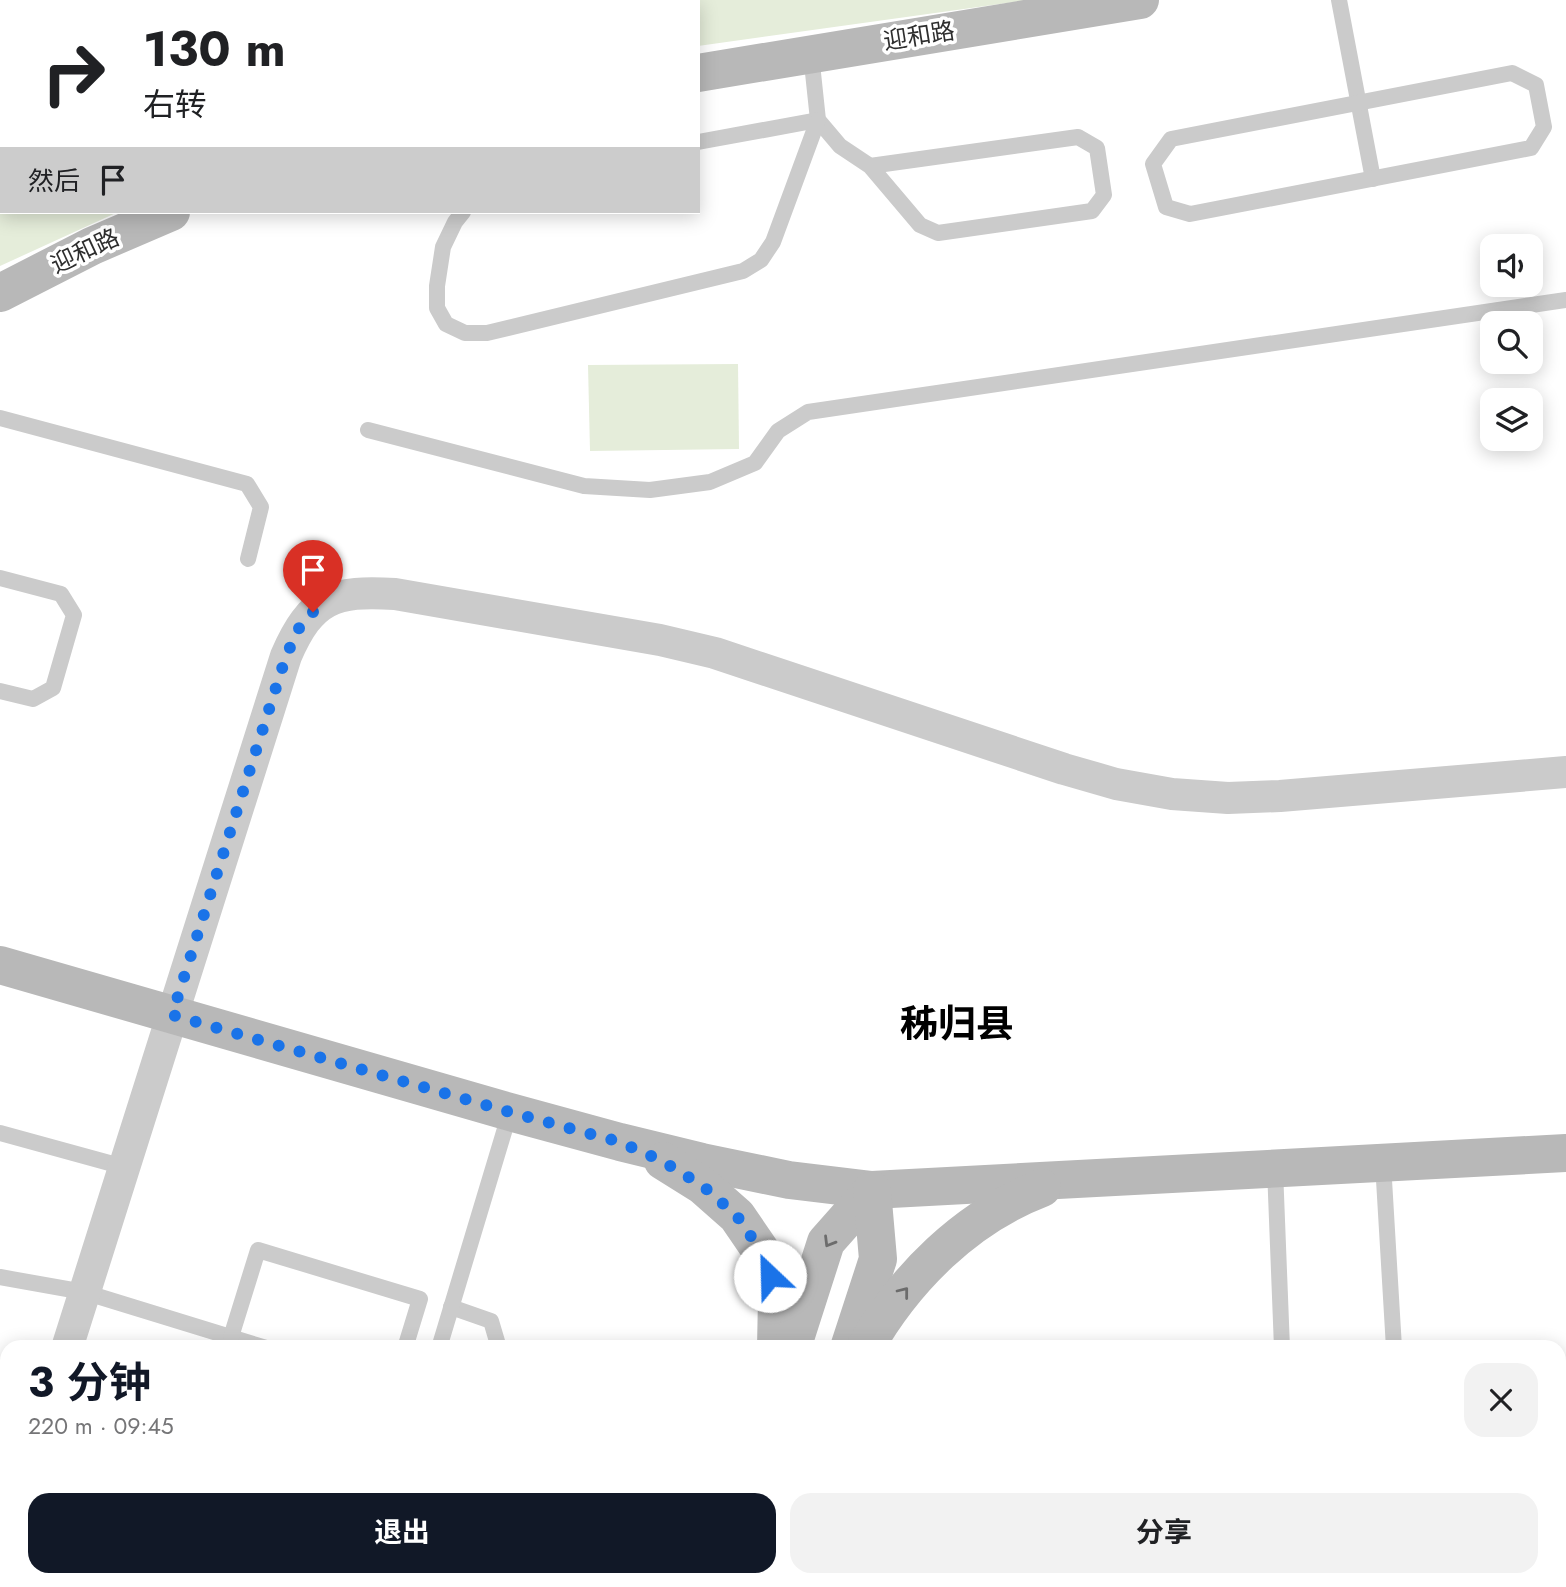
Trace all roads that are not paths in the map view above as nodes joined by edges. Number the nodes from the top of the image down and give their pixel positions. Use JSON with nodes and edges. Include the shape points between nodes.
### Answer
{"nodes":[{"id":1,"x":1140,"y":0,"type":"edge"},
{"id":2,"x":1339,"y":0,"type":"edge"},
{"id":3,"x":811,"y":54,"type":"junction"},
{"id":4,"x":700,"y":73,"type":"edge"},
{"id":5,"x":1358,"y":102,"type":"junction"},
{"id":6,"x":818,"y":120,"type":"junction"},
{"id":7,"x":700,"y":142,"type":"edge"},
{"id":8,"x":870,"y":166,"type":"junction"},
{"id":9,"x":1373,"y":179,"type":"junction"},
{"id":10,"x":166,"y":214,"type":"edge"},
{"id":11,"x":461,"y":214,"type":"edge"},
{"id":12,"x":0,"y":293,"type":"edge"},
{"id":13,"x":1566,"y":300,"type":"edge"},
{"id":14,"x":0,"y":418,"type":"edge"},
{"id":15,"x":368,"y":430,"type":"dead end"},
{"id":16,"x":248,"y":559,"type":"dead end"},
{"id":17,"x":0,"y":578,"type":"edge"},
{"id":18,"x":0,"y":691,"type":"edge"},
{"id":19,"x":1566,"y":772,"type":"edge"},
{"id":20,"x":0,"y":965,"type":"edge"},
{"id":21,"x":172,"y":1015,"type":"junction"},
{"id":22,"x":510,"y":1112,"type":"junction"},
{"id":23,"x":0,"y":1133,"type":"edge"},
{"id":24,"x":620,"y":1142,"type":"junction"},
{"id":25,"x":1566,"y":1153,"type":"edge"},
{"id":26,"x":1382,"y":1163,"type":"junction"},
{"id":27,"x":124,"y":1167,"type":"junction"},
{"id":28,"x":1275,"y":1169,"type":"junction"},
{"id":29,"x":1065,"y":1180,"type":"junction"},
{"id":30,"x":872,"y":1190,"type":"junction"},
{"id":31,"x":0,"y":1277,"type":"edge"},
{"id":32,"x":85,"y":1292,"type":"junction"},
{"id":33,"x":451,"y":1307,"type":"junction"},
{"id":34,"x":231,"y":1337,"type":"junction"},
{"id":35,"x":70,"y":1340,"type":"edge"},
{"id":36,"x":241,"y":1340,"type":"edge"},
{"id":37,"x":407,"y":1340,"type":"edge"},
{"id":38,"x":441,"y":1340,"type":"edge"},
{"id":39,"x":497,"y":1340,"type":"edge"},
{"id":40,"x":776,"y":1340,"type":"edge"},
{"id":41,"x":795,"y":1340,"type":"edge"},
{"id":42,"x":852,"y":1340,"type":"edge"},
{"id":43,"x":870,"y":1340,"type":"edge"},
{"id":44,"x":1282,"y":1340,"type":"edge"},
{"id":45,"x":1393,"y":1340,"type":"edge"}],
"edges":[{"from":1,"to":3,"type":"main road","name":"迎和路"},
{"from":2,"to":5,"type":"lane"},
{"from":3,"to":4,"type":"main road","name":"迎和路"},
{"from":3,"to":6,"type":"lane"},
{"from":5,"to":9,"type":"lane"},
{"from":5,"to":9,"type":"lane","via":[[1512,73],[1536,85],[1545,128],[1531,148]]},
{"from":5,"to":9,"type":"lane","via":[[1171,139],[1153,164],[1166,207],[1190,214]]},
{"from":6,"to":7,"type":"lane"},
{"from":6,"to":8,"type":"lane","via":[[840,146]]},
{"from":6,"to":11,"type":"lane","via":[[773,242],[761,260],[743,271],[487,334],[465,333],[446,324],[437,308],[443,247]]},
{"from":8,"to":8,"type":"lane","via":[[920,225],[938,233],[1092,211],[1104,195],[1097,148],[1078,137]]},
{"from":10,"to":12,"type":"main road","name":"迎和路"},
{"from":13,"to":15,"type":"lane","via":[[808,412],[778,431],[755,463],[710,482],[650,490],[583,486]]},
{"from":14,"to":16,"type":"lane","via":[[247,484],[261,507]]},
{"from":17,"to":18,"type":"lane","via":[[61,594],[74,615],[53,688],[33,699]]},
{"from":19,"to":21,"type":"street","via":[[1280,796],[1172,794],[1064,769],[715,653],[395,594],[343,595],[327,601],[301,624],[286,656]]},
{"from":20,"to":21,"type":"main road"},
{"from":21,"to":22,"type":"main road"},
{"from":21,"to":27,"type":"street"},
{"from":22,"to":24,"type":"main road"},
{"from":22,"to":33,"type":"lane"},
{"from":23,"to":27,"type":"lane"},
{"from":24,"to":30,"type":"main road","via":[[789,1180]]},
{"from":24,"to":40,"type":"main road","via":[[703,1186],[737,1216],[763,1254],[777,1297]]},
{"from":25,"to":26,"type":"main road"},
{"from":26,"to":28,"type":"main road"},
{"from":26,"to":45,"type":"lane"},
{"from":27,"to":32,"type":"street"},
{"from":28,"to":29,"type":"main road"},
{"from":28,"to":44,"type":"lane"},
{"from":29,"to":30,"type":"main road"},
{"from":43,"to":29,"type":"main road","one_way":true,"via":[[920,1272],[952,1241],[986,1215]]},
{"from":30,"to":41,"type":"main road","one_way":true,"via":[[826,1242]]},
{"from":30,"to":42,"type":"main road","via":[[878,1259]]},
{"from":31,"to":32,"type":"lane"},
{"from":32,"to":34,"type":"lane"},
{"from":32,"to":35,"type":"street"},
{"from":33,"to":38,"type":"lane"},
{"from":33,"to":39,"type":"lane","via":[[491,1321]]},
{"from":34,"to":36,"type":"lane"},
{"from":34,"to":37,"type":"lane","via":[[258,1250],[419,1299]]}]}
